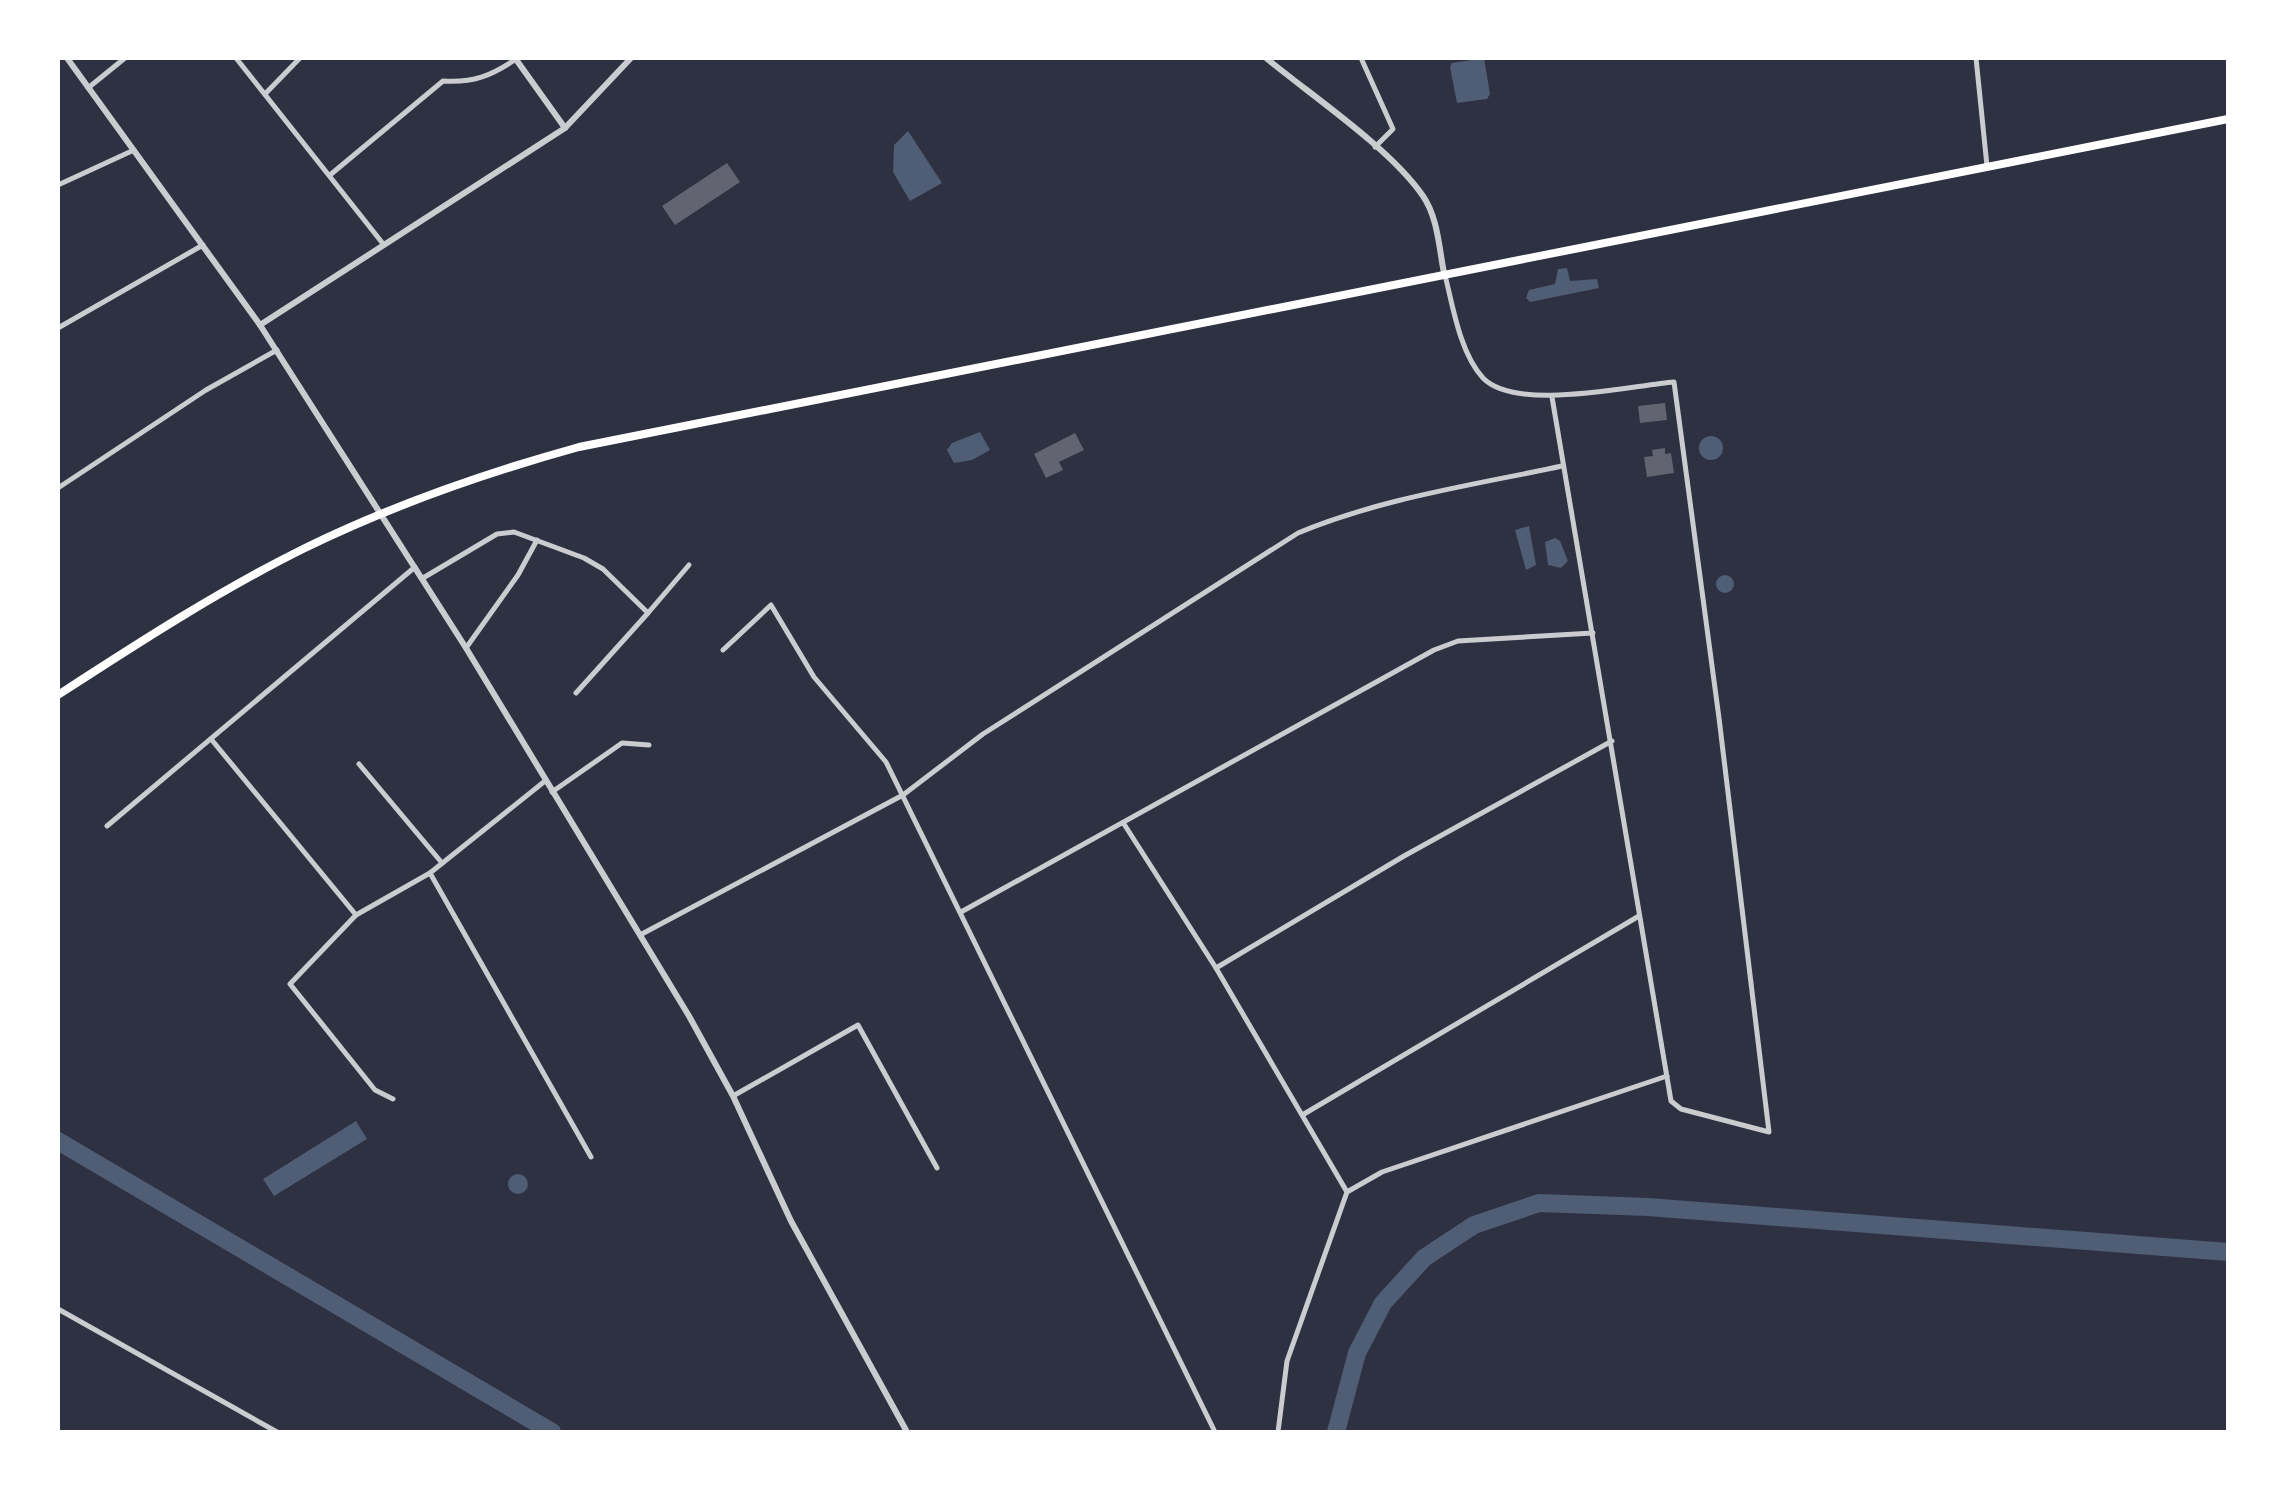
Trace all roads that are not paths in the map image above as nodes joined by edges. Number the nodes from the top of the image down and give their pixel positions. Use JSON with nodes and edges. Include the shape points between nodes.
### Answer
{"nodes":[{"id":1,"x":67,"y":58,"type":"edge"},
{"id":2,"x":125,"y":58,"type":"edge"},
{"id":3,"x":236,"y":58,"type":"edge"},
{"id":4,"x":300,"y":58,"type":"edge"},
{"id":5,"x":631,"y":58,"type":"edge"},
{"id":6,"x":1266,"y":58,"type":"edge"},
{"id":7,"x":1361,"y":58,"type":"edge"},
{"id":8,"x":1976,"y":58,"type":"edge"},
{"id":9,"x":516,"y":59,"type":"edge"},
{"id":10,"x":88,"y":88,"type":"junction"},
{"id":11,"x":265,"y":94,"type":"junction"},
{"id":12,"x":2228,"y":119,"type":"edge"},
{"id":13,"x":565,"y":128,"type":"junction"},
{"id":14,"x":1374,"y":148,"type":"junction"},
{"id":15,"x":134,"y":150,"type":"junction"},
{"id":16,"x":1987,"y":166,"type":"junction"},
{"id":17,"x":330,"y":175,"type":"junction"},
{"id":18,"x":58,"y":185,"type":"edge"},
{"id":19,"x":203,"y":245,"type":"junction"},
{"id":20,"x":384,"y":245,"type":"junction"},
{"id":21,"x":1444,"y":273,"type":"junction"},
{"id":22,"x":260,"y":325,"type":"junction"},
{"id":23,"x":58,"y":328,"type":"edge"},
{"id":24,"x":277,"y":350,"type":"junction"},
{"id":25,"x":1552,"y":397,"type":"junction"},
{"id":26,"x":1562,"y":466,"type":"junction"},
{"id":27,"x":58,"y":488,"type":"edge"},
{"id":28,"x":382,"y":514,"type":"junction"},
{"id":29,"x":537,"y":540,"type":"junction"},
{"id":30,"x":689,"y":565,"type":"dead end"},
{"id":31,"x":416,"y":567,"type":"junction"},
{"id":32,"x":423,"y":578,"type":"junction"},
{"id":33,"x":648,"y":613,"type":"junction"},
{"id":34,"x":1593,"y":633,"type":"junction"},
{"id":35,"x":466,"y":648,"type":"junction"},
{"id":36,"x":723,"y":650,"type":"dead end"},
{"id":37,"x":576,"y":693,"type":"dead end"},
{"id":38,"x":58,"y":695,"type":"edge"},
{"id":39,"x":211,"y":739,"type":"junction"},
{"id":40,"x":1612,"y":741,"type":"junction"},
{"id":41,"x":649,"y":745,"type":"dead end"},
{"id":42,"x":359,"y":764,"type":"dead end"},
{"id":43,"x":545,"y":781,"type":"junction"},
{"id":44,"x":552,"y":793,"type":"junction"},
{"id":45,"x":903,"y":795,"type":"junction"},
{"id":46,"x":1124,"y":824,"type":"junction"},
{"id":47,"x":107,"y":826,"type":"dead end"},
{"id":48,"x":442,"y":863,"type":"junction"},
{"id":49,"x":430,"y":873,"type":"junction"},
{"id":50,"x":961,"y":912,"type":"junction"},
{"id":51,"x":356,"y":915,"type":"junction"},
{"id":52,"x":1639,"y":916,"type":"junction"},
{"id":53,"x":640,"y":935,"type":"junction"},
{"id":54,"x":1216,"y":968,"type":"junction"},
{"id":55,"x":1667,"y":1076,"type":"junction"},
{"id":56,"x":733,"y":1096,"type":"junction"},
{"id":57,"x":393,"y":1099,"type":"dead end"},
{"id":58,"x":1304,"y":1114,"type":"junction"},
{"id":59,"x":591,"y":1157,"type":"dead end"},
{"id":60,"x":937,"y":1168,"type":"dead end"},
{"id":61,"x":1347,"y":1192,"type":"junction"},
{"id":62,"x":58,"y":1309,"type":"edge"},
{"id":63,"x":277,"y":1432,"type":"edge"},
{"id":64,"x":907,"y":1432,"type":"edge"},
{"id":65,"x":1215,"y":1432,"type":"edge"},
{"id":66,"x":1278,"y":1432,"type":"edge"}],
"edges":[{"from":1,"to":10,"type":"street"},
{"from":2,"to":10,"type":"street"},
{"from":3,"to":11,"type":"street"},
{"from":4,"to":11,"type":"street"},
{"from":5,"to":13,"type":"street"},
{"from":6,"to":14,"type":"street"},
{"from":7,"to":14,"type":"street","via":[[1393,129]]},
{"from":8,"to":16,"type":"street"},
{"from":9,"to":13,"type":"street"},
{"from":9,"to":17,"type":"street","via":[[467,83],[443,81]]},
{"from":10,"to":15,"type":"street"},
{"from":11,"to":17,"type":"street"},
{"from":12,"to":16,"type":"highway"},
{"from":13,"to":20,"type":"street"},
{"from":14,"to":21,"type":"street","via":[[1424,197]]},
{"from":15,"to":18,"type":"street"},
{"from":15,"to":19,"type":"street"},
{"from":16,"to":21,"type":"highway"},
{"from":17,"to":20,"type":"street"},
{"from":19,"to":22,"type":"street"},
{"from":19,"to":23,"type":"street"},
{"from":20,"to":22,"type":"street"},
{"from":21,"to":25,"type":"street","via":[[1456,320],[1482,377],[1498,389]]},
{"from":21,"to":28,"type":"highway","via":[[579,447]]},
{"from":22,"to":24,"type":"street"},
{"from":24,"to":27,"type":"street","via":[[206,390]]},
{"from":24,"to":28,"type":"street"},
{"from":25,"to":26,"type":"street"},
{"from":25,"to":55,"type":"street","via":[[1674,382],[1769,1132],[1681,1109],[1671,1101]]},
{"from":26,"to":34,"type":"street"},
{"from":26,"to":45,"type":"street","via":[[1382,504],[1298,533],[983,734]]},
{"from":28,"to":31,"type":"street"},
{"from":28,"to":38,"type":"highway","via":[[236,586]]},
{"from":29,"to":32,"type":"street","via":[[514,532],[497,534]]},
{"from":29,"to":33,"type":"street","via":[[603,569]]},
{"from":29,"to":35,"type":"street"},
{"from":30,"to":33,"type":"street"},
{"from":31,"to":32,"type":"street"},
{"from":31,"to":39,"type":"street"},
{"from":32,"to":35,"type":"street"},
{"from":33,"to":37,"type":"street"},
{"from":34,"to":40,"type":"street"},
{"from":34,"to":46,"type":"street","via":[[1458,641],[1434,650]]},
{"from":35,"to":43,"type":"street"},
{"from":36,"to":45,"type":"street","via":[[771,605],[814,677],[877,750]]},
{"from":39,"to":47,"type":"street"},
{"from":39,"to":51,"type":"street"},
{"from":40,"to":52,"type":"street"},
{"from":40,"to":54,"type":"street"},
{"from":41,"to":44,"type":"street","via":[[622,743]]},
{"from":42,"to":48,"type":"street"},
{"from":43,"to":44,"type":"street"},
{"from":43,"to":48,"type":"street"},
{"from":44,"to":53,"type":"street"},
{"from":45,"to":50,"type":"street"},
{"from":45,"to":53,"type":"street"},
{"from":46,"to":50,"type":"street"},
{"from":46,"to":54,"type":"street"},
{"from":48,"to":49,"type":"street"},
{"from":49,"to":51,"type":"street"},
{"from":49,"to":59,"type":"street"},
{"from":50,"to":65,"type":"street"},
{"from":51,"to":57,"type":"street","via":[[290,984],[375,1090]]},
{"from":52,"to":55,"type":"street"},
{"from":52,"to":58,"type":"street"},
{"from":53,"to":56,"type":"street"},
{"from":54,"to":58,"type":"street"},
{"from":55,"to":61,"type":"street","via":[[1382,1172]]},
{"from":56,"to":60,"type":"street","via":[[858,1025]]},
{"from":56,"to":64,"type":"street","via":[[791,1221]]},
{"from":58,"to":61,"type":"street"},
{"from":61,"to":66,"type":"street","via":[[1287,1361]]},
{"from":62,"to":63,"type":"street"}]}
